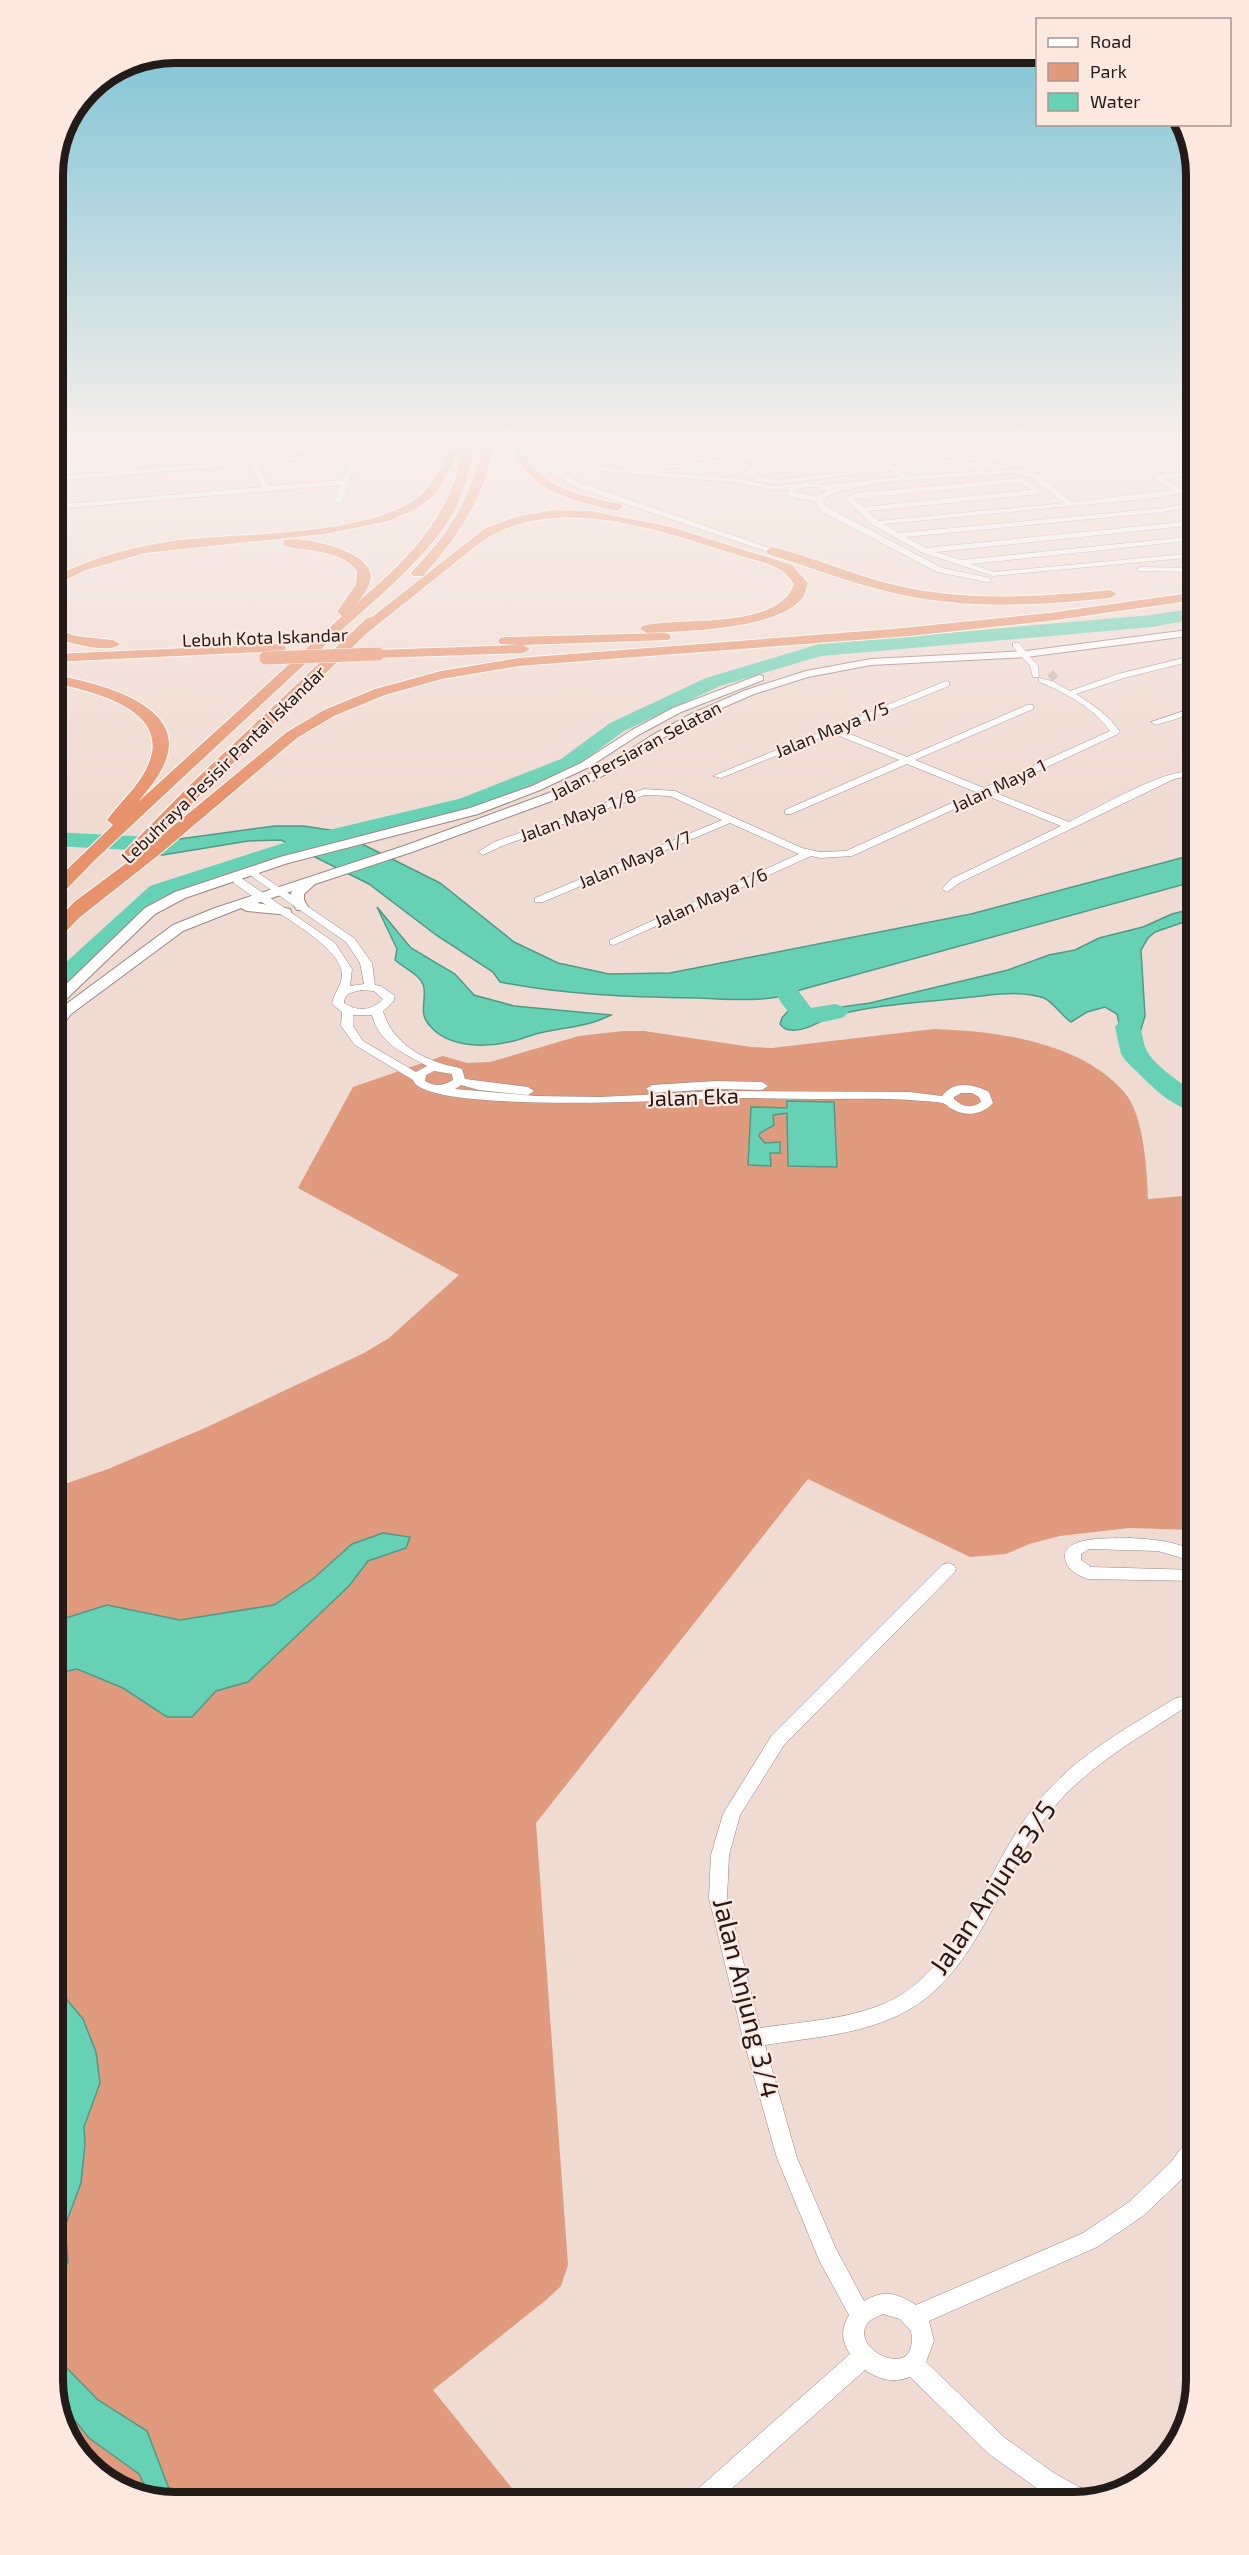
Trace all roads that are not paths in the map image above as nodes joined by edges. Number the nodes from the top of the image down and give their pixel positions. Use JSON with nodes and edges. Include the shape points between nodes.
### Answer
{"nodes":[{"id":1,"x":91,"y":564,"type":"edge"},
{"id":2,"x":137,"y":564,"type":"edge"},
{"id":3,"x":356,"y":564,"type":"edge"},
{"id":4,"x":405,"y":564,"type":"edge"},
{"id":5,"x":426,"y":564,"type":"edge"},
{"id":6,"x":446,"y":564,"type":"edge"},
{"id":7,"x":778,"y":564,"type":"edge"},
{"id":8,"x":815,"y":564,"type":"edge"},
{"id":9,"x":929,"y":564,"type":"edge"},
{"id":10,"x":964,"y":564,"type":"edge"},
{"id":11,"x":1048,"y":564,"type":"edge"},
{"id":12,"x":1108,"y":564,"type":"edge"},
{"id":13,"x":1054,"y":569,"type":"junction"},
{"id":14,"x":1186,"y":570,"type":"edge"},
{"id":15,"x":63,"y":577,"type":"edge"},
{"id":16,"x":63,"y":587,"type":"edge"},
{"id":17,"x":1186,"y":589,"type":"edge"},
{"id":18,"x":1186,"y":589,"type":"edge"},
{"id":19,"x":1186,"y":598,"type":"edge"},
{"id":20,"x":1186,"y":624,"type":"edge"},
{"id":21,"x":363,"y":631,"type":"junction"},
{"id":22,"x":910,"y":632,"type":"junction"},
{"id":23,"x":330,"y":633,"type":"junction"},
{"id":24,"x":1186,"y":633,"type":"edge"},
{"id":25,"x":63,"y":636,"type":"edge"},
{"id":26,"x":517,"y":640,"type":"junction"},
{"id":27,"x":1016,"y":645,"type":"junction"},
{"id":28,"x":382,"y":649,"type":"junction"},
{"id":29,"x":228,"y":650,"type":"junction"},
{"id":30,"x":1026,"y":654,"type":"junction"},
{"id":31,"x":63,"y":658,"type":"edge"},
{"id":32,"x":1186,"y":661,"type":"edge"},
{"id":33,"x":63,"y":666,"type":"edge"},
{"id":34,"x":1038,"y":674,"type":"junction"},
{"id":35,"x":1053,"y":678,"type":"junction"},
{"id":36,"x":63,"y":682,"type":"edge"},
{"id":37,"x":946,"y":684,"type":"dead end"},
{"id":38,"x":1069,"y":694,"type":"junction"},
{"id":39,"x":1030,"y":707,"type":"dead end"},
{"id":40,"x":1186,"y":713,"type":"edge"},
{"id":41,"x":1156,"y":722,"type":"dead end"},
{"id":42,"x":832,"y":730,"type":"junction"},
{"id":43,"x":906,"y":760,"type":"junction"},
{"id":44,"x":1186,"y":774,"type":"dead end"},
{"id":45,"x":718,"y":776,"type":"dead end"},
{"id":46,"x":984,"y":792,"type":"junction"},
{"id":47,"x":788,"y":812,"type":"dead end"},
{"id":48,"x":730,"y":820,"type":"junction"},
{"id":49,"x":1069,"y":825,"type":"junction"},
{"id":50,"x":483,"y":852,"type":"dead end"},
{"id":51,"x":808,"y":854,"type":"junction"},
{"id":52,"x":88,"y":857,"type":"junction"},
{"id":53,"x":251,"y":871,"type":"junction"},
{"id":54,"x":233,"y":877,"type":"junction"},
{"id":55,"x":312,"y":881,"type":"junction"},
{"id":56,"x":63,"y":883,"type":"edge"},
{"id":57,"x":947,"y":889,"type":"dead end"},
{"id":58,"x":280,"y":891,"type":"junction"},
{"id":59,"x":262,"y":897,"type":"junction"},
{"id":60,"x":539,"y":900,"type":"dead end"},
{"id":61,"x":302,"y":907,"type":"junction"},
{"id":62,"x":220,"y":911,"type":"junction"},
{"id":63,"x":285,"y":912,"type":"junction"},
{"id":64,"x":70,"y":916,"type":"junction"},
{"id":65,"x":63,"y":924,"type":"edge"},
{"id":66,"x":121,"y":941,"type":"junction"},
{"id":67,"x":614,"y":942,"type":"dead end"},
{"id":68,"x":151,"y":946,"type":"junction"},
{"id":69,"x":370,"y":987,"type":"junction"},
{"id":70,"x":63,"y":995,"type":"edge"},
{"id":71,"x":339,"y":996,"type":"junction"},
{"id":72,"x":377,"y":1010,"type":"junction"},
{"id":73,"x":348,"y":1011,"type":"junction"},
{"id":74,"x":63,"y":1015,"type":"edge"},
{"id":75,"x":438,"y":1067,"type":"junction"},
{"id":76,"x":418,"y":1078,"type":"junction"},
{"id":77,"x":459,"y":1081,"type":"junction"},
{"id":78,"x":439,"y":1089,"type":"junction"},
{"id":79,"x":1186,"y":1553,"type":"edge"},
{"id":80,"x":948,"y":1569,"type":"dead end"},
{"id":81,"x":1186,"y":1576,"type":"edge"},
{"id":82,"x":1180,"y":1703,"type":"dead end"},
{"id":83,"x":753,"y":2038,"type":"junction"},
{"id":84,"x":1186,"y":2159,"type":"edge"},
{"id":85,"x":860,"y":2314,"type":"junction"},
{"id":86,"x":915,"y":2316,"type":"junction"},
{"id":87,"x":863,"y":2357,"type":"junction"},
{"id":88,"x":912,"y":2364,"type":"junction"},
{"id":89,"x":711,"y":2492,"type":"edge"},
{"id":90,"x":1066,"y":2492,"type":"edge"}],
"edges":[{"from":1,"to":15,"type":"highway"},
{"from":2,"to":16,"type":"highway","via":[[93,574]]},
{"from":3,"to":23,"type":"highway","via":[[363,569],[364,580]]},
{"from":4,"to":23,"type":"highway","name":"Lebuhraya Pesisir Pantai Iskandar"},
{"from":5,"to":21,"type":"highway","name":"Lebuhraya Pesisir Pantai Iskandar"},
{"from":6,"to":21,"type":"highway"},
{"from":7,"to":26,"type":"highway","via":[[801,583],[793,602],[774,612],[711,624]]},
{"from":8,"to":17,"type":"highway","via":[[882,586],[965,600],[1031,602]]},
{"from":9,"to":14,"type":"street","via":[[986,580],[1013,581],[1133,570]]},
{"from":10,"to":13,"type":"street","via":[[993,574]]},
{"from":11,"to":13,"type":"street"},
{"from":12,"to":13,"type":"street"},
{"from":18,"to":26,"type":"highway","name":"Lebuh Kota Iskandar","via":[[962,619],[756,633]]},
{"from":19,"to":22,"type":"highway","name":"Lebuh Kota Iskandar"},
{"from":20,"to":27,"type":"street","name":"Jalan Persiaran Selatan"},
{"from":21,"to":64,"type":"highway","name":"Lebuhraya Pesisir Pantai Iskandar","via":[[198,786]]},
{"from":22,"to":28,"type":"highway","name":"Lebuh Kota Iskandar","via":[[669,644]]},
{"from":22,"to":64,"type":"highway","via":[[519,662],[441,675],[380,692],[329,713],[292,735]]},
{"from":23,"to":52,"type":"highway","name":"Lebuhraya Pesisir Pantai Iskandar"},
{"from":24,"to":30,"type":"street","name":"Jalan Persiaran Selatan"},
{"from":25,"to":29,"type":"highway","via":[[99,643]]},
{"from":26,"to":28,"type":"highway","name":"Lebuh Kota Iskandar"},
{"from":27,"to":30,"type":"street"},
{"from":27,"to":53,"type":"street","name":"Jalan Persiaran Selatan","via":[[866,653],[794,667],[677,710],[585,765],[536,789],[474,811]]},
{"from":28,"to":29,"type":"highway","name":"Lebuh Kota Iskandar"},
{"from":28,"to":33,"type":"highway","name":"Lebuh Kota Iskandar","bridge":true},
{"from":29,"to":31,"type":"highway","name":"Lebuh Kota Iskandar"},
{"from":30,"to":34,"type":"street"},
{"from":30,"to":55,"type":"street","name":"Jalan Persiaran Selatan","via":[[872,662],[806,674],[695,716],[604,771],[553,796]]},
{"from":32,"to":38,"type":"street","via":[[1121,676]]},
{"from":34,"to":35,"type":"street","name":"Jalan Maya 1"},
{"from":34,"to":35,"type":"street","name":"Jalan Maya 1"},
{"from":35,"to":38,"type":"street","name":"Jalan Maya 1"},
{"from":36,"to":52,"type":"highway","via":[[130,703],[152,721],[161,742],[153,770]]},
{"from":37,"to":42,"type":"street","name":"Jalan Maya 1/5"},
{"from":38,"to":46,"type":"street","name":"Jalan Maya 1","via":[[1109,723],[1114,732]]},
{"from":39,"to":43,"type":"street"},
{"from":40,"to":41,"type":"street"},
{"from":42,"to":43,"type":"street"},
{"from":42,"to":45,"type":"street","name":"Jalan Maya 1/5"},
{"from":43,"to":46,"type":"street"},
{"from":43,"to":47,"type":"street"},
{"from":44,"to":49,"type":"street","via":[[1171,777]]},
{"from":46,"to":49,"type":"street"},
{"from":46,"to":51,"type":"street","name":"Jalan Maya 1","via":[[859,851]]},
{"from":48,"to":50,"type":"street","name":"Jalan Maya 1/8","via":[[672,793],[644,792]]},
{"from":48,"to":51,"type":"street","name":"Jalan Maya 1/8"},
{"from":48,"to":60,"type":"street","name":"Jalan Maya 1/7"},
{"from":49,"to":57,"type":"street","via":[[955,881]]},
{"from":51,"to":67,"type":"street","name":"Jalan Maya 1/6"},
{"from":52,"to":56,"type":"highway","name":"Lebuhraya Pesisir Pantai Iskandar"},
{"from":53,"to":54,"type":"street","name":"Jalan Persiaran Selatan"},
{"from":53,"to":58,"type":"street"},
{"from":54,"to":59,"type":"street"},
{"from":54,"to":66,"type":"street","name":"Jalan Persiaran Selatan","via":[[180,895],[150,911]]},
{"from":55,"to":58,"type":"street","name":"Jalan Persiaran Selatan"},
{"from":55,"to":61,"type":"street","via":[[296,895]]},
{"from":58,"to":59,"type":"street","name":"Jalan Persiaran Selatan"},
{"from":58,"to":61,"type":"street"},
{"from":59,"to":62,"type":"street","name":"Jalan Persiaran Selatan"},
{"from":59,"to":63,"type":"street"},
{"from":61,"to":69,"type":"street","via":[[350,940],[370,973]]},
{"from":62,"to":63,"type":"street","via":[[252,907]]},
{"from":62,"to":68,"type":"street","name":"Jalan Persiaran Selatan","via":[[178,928]]},
{"from":63,"to":71,"type":"street","via":[[340,955],[349,975]]},
{"from":64,"to":65,"type":"highway","name":"Lebuhraya Pesisir Pantai Iskandar"},
{"from":66,"to":68,"type":"street"},
{"from":66,"to":70,"type":"street","name":"Jalan Persiaran Selatan"},
{"from":68,"to":74,"type":"street","name":"Jalan Persiaran Selatan"},
{"from":69,"to":71,"type":"street","via":[[352,988]]},
{"from":69,"to":72,"type":"street","via":[[389,996],[387,1004]]},
{"from":71,"to":73,"type":"street","name":"Jalan Eka","via":[[338,1004]]},
{"from":72,"to":73,"type":"street"},
{"from":72,"to":75,"type":"street","name":"Jalan Eka","via":[[383,1032],[391,1040]]},
{"from":73,"to":76,"type":"street","name":"Jalan Eka","via":[[347,1026],[359,1043]]},
{"from":75,"to":76,"type":"street","via":[[424,1071]]},
{"from":75,"to":77,"type":"street","name":"Jalan Eka","via":[[458,1072]]},
{"from":76,"to":78,"type":"street","name":"Jalan Eka","via":[[423,1086]]},
{"from":77,"to":78,"type":"street"},
{"from":77,"to":78,"type":"street","name":"Jalan Eka","via":[[563,1093],[716,1085],[950,1095],[721,1095],[600,1101],[500,1098]]},
{"from":79,"to":81,"type":"street","via":[[1168,1547],[1087,1544],[1073,1552],[1072,1559],[1088,1573]]},
{"from":80,"to":83,"type":"street","name":"Jalan Anjung 3/4","via":[[778,1740],[732,1814],[720,1855],[718,1898]]},
{"from":82,"to":83,"type":"street","name":"Jalan Anjung 3/5","via":[[1092,1759],[1056,1793],[1003,1866],[955,1955],[932,1981],[902,2005],[870,2018]]},
{"from":83,"to":85,"type":"street","name":"Jalan Anjung 3/4","via":[[787,2158],[828,2255]]},
{"from":84,"to":86,"type":"street","via":[[1136,2210],[1090,2240]]},
{"from":85,"to":86,"type":"street","via":[[875,2305],[893,2303]]},
{"from":85,"to":87,"type":"street","via":[[854,2335]]},
{"from":86,"to":88,"type":"street","via":[[923,2341]]},
{"from":87,"to":88,"type":"street","via":[[881,2369],[903,2369]]},
{"from":87,"to":89,"type":"street"},
{"from":88,"to":90,"type":"street","via":[[997,2446]]}]}
